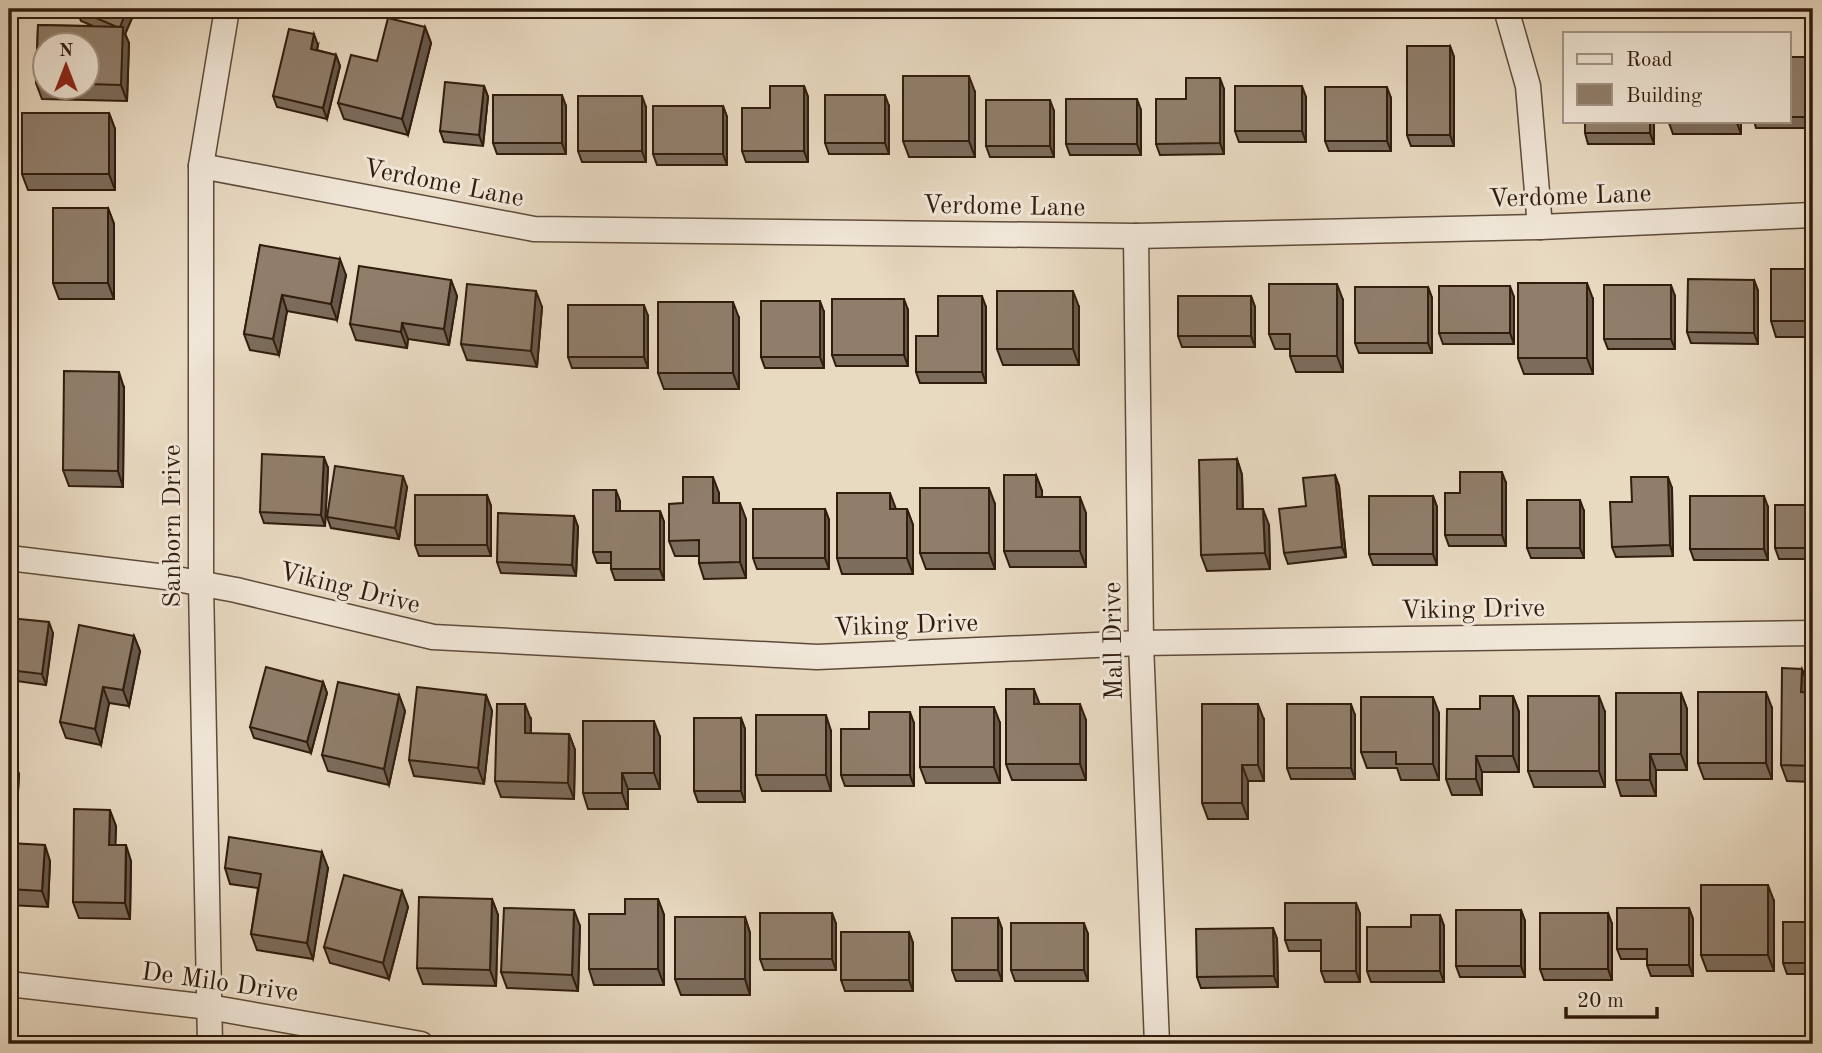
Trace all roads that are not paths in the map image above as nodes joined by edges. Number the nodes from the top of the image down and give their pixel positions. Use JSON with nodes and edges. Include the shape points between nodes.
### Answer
{"nodes":[{"id":1,"x":227,"y":9,"type":"edge"},
{"id":2,"x":1506,"y":9,"type":"edge"},
{"id":3,"x":201,"y":166,"type":"junction"},
{"id":4,"x":1813,"y":215,"type":"edge"},
{"id":5,"x":1540,"y":227,"type":"junction"},
{"id":6,"x":1136,"y":236,"type":"junction"},
{"id":7,"x":9,"y":558,"type":"edge"},
{"id":8,"x":201,"y":584,"type":"junction"},
{"id":9,"x":1813,"y":633,"type":"edge"},
{"id":10,"x":1141,"y":643,"type":"junction"},
{"id":11,"x":9,"y":984,"type":"edge"},
{"id":12,"x":209,"y":1007,"type":"junction"},
{"id":13,"x":210,"y":1044,"type":"edge"},
{"id":14,"x":421,"y":1044,"type":"edge"},
{"id":15,"x":1157,"y":1044,"type":"edge"}],
"edges":[{"from":1,"to":3,"type":"street","name":"Sanborn Drive"},
{"from":2,"to":5,"type":"street","via":[[1528,86]]},
{"from":3,"to":6,"type":"street","name":"Verdome Lane","via":[[534,229]]},
{"from":3,"to":8,"type":"street","name":"Sanborn Drive"},
{"from":4,"to":5,"type":"street","name":"Verdome Lane"},
{"from":5,"to":6,"type":"street","name":"Verdome Lane"},
{"from":6,"to":10,"type":"street","name":"Mall Drive"},
{"from":7,"to":8,"type":"street","name":"Viking Drive"},
{"from":8,"to":10,"type":"street","name":"Viking Drive","via":[[433,637],[817,657]]},
{"from":8,"to":12,"type":"street","name":"Sanborn Drive"},
{"from":9,"to":10,"type":"street","name":"Viking Drive"},
{"from":10,"to":15,"type":"street","name":"Mall Drive"},
{"from":11,"to":12,"type":"street","name":"De Milo Drive"},
{"from":12,"to":13,"type":"street","name":"Sanborn Drive"},
{"from":12,"to":14,"type":"street","name":"De Milo Drive"}]}
